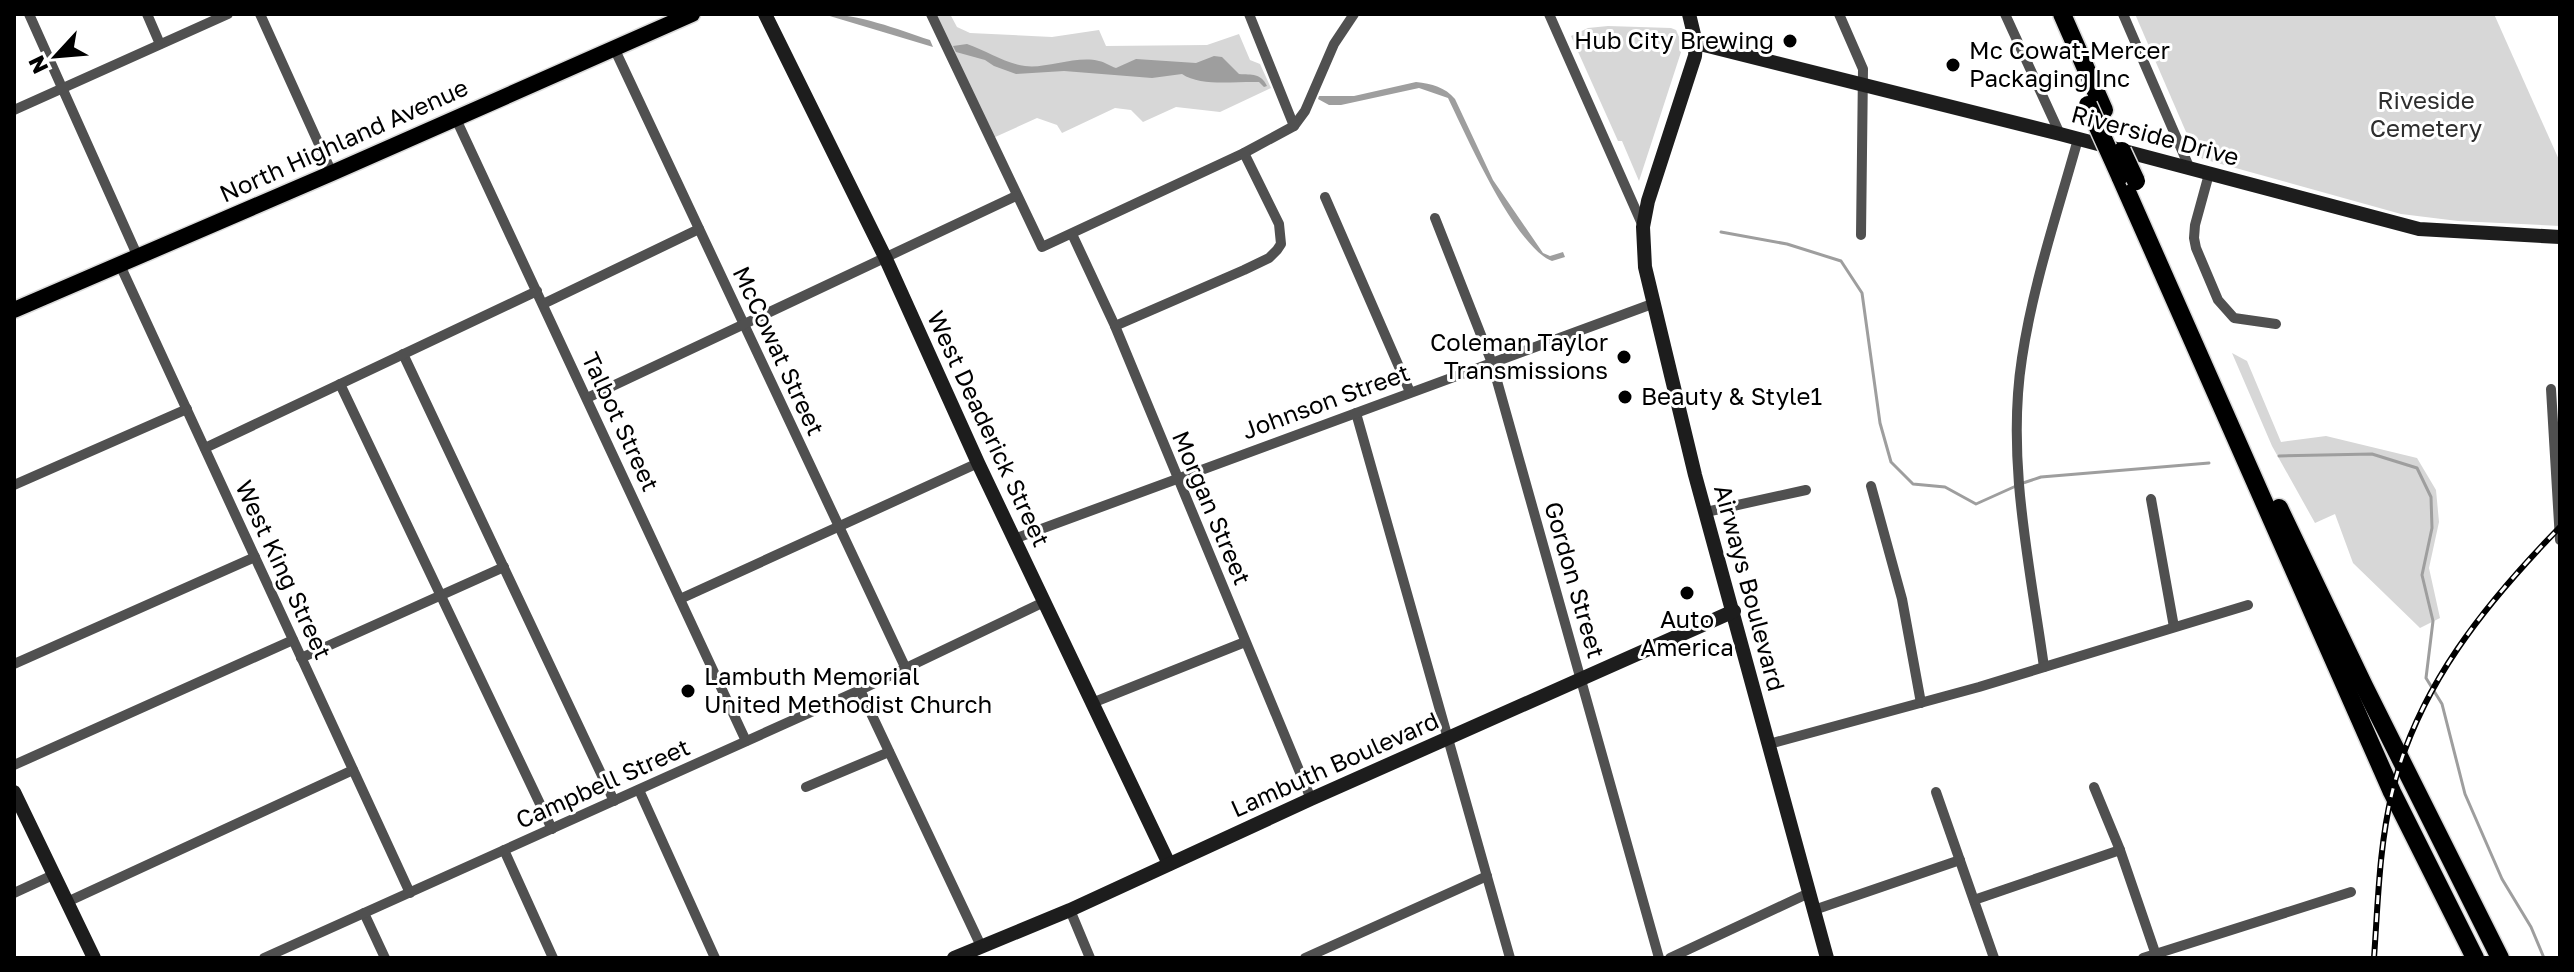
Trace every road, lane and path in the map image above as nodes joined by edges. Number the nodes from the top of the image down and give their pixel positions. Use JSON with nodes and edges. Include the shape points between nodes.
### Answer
{"nodes":[{"id":1,"x":29,"y":14,"type":"edge"},
{"id":2,"x":147,"y":14,"type":"edge"},
{"id":3,"x":228,"y":14,"type":"edge"},
{"id":4,"x":260,"y":14,"type":"edge"},
{"id":5,"x":692,"y":14,"type":"edge"},
{"id":6,"x":765,"y":14,"type":"edge"},
{"id":7,"x":931,"y":14,"type":"edge"},
{"id":8,"x":1249,"y":14,"type":"edge"},
{"id":9,"x":1354,"y":14,"type":"edge"},
{"id":10,"x":1549,"y":14,"type":"edge"},
{"id":11,"x":1689,"y":14,"type":"edge"},
{"id":12,"x":1839,"y":14,"type":"edge"},
{"id":13,"x":2005,"y":14,"type":"edge"},
{"id":14,"x":2049,"y":14,"type":"edge"},
{"id":15,"x":2062,"y":14,"type":"edge"},
{"id":16,"x":2123,"y":14,"type":"edge"},
{"id":17,"x":1696,"y":43,"type":"junction"},
{"id":18,"x":160,"y":44,"type":"junction"},
{"id":19,"x":615,"y":50,"type":"junction"},
{"id":20,"x":1864,"y":86,"type":"junction"},
{"id":21,"x":63,"y":89,"type":"junction"},
{"id":22,"x":2096,"y":107,"type":"junction"},
{"id":23,"x":14,"y":110,"type":"edge"},
{"id":24,"x":456,"y":119,"type":"junction"},
{"id":25,"x":1294,"y":126,"type":"junction"},
{"id":26,"x":2060,"y":134,"type":"junction"},
{"id":27,"x":2078,"y":139,"type":"junction"},
{"id":28,"x":1244,"y":153,"type":"junction"},
{"id":29,"x":2190,"y":169,"type":"junction"},
{"id":30,"x":332,"y":173,"type":"junction"},
{"id":31,"x":2209,"y":174,"type":"junction"},
{"id":32,"x":2128,"y":178,"type":"junction"},
{"id":33,"x":1016,"y":196,"type":"junction"},
{"id":34,"x":1325,"y":197,"type":"dead end"},
{"id":35,"x":1435,"y":218,"type":"dead end"},
{"id":36,"x":1643,"y":227,"type":"junction"},
{"id":37,"x":699,"y":229,"type":"junction"},
{"id":38,"x":1072,"y":234,"type":"junction"},
{"id":39,"x":1861,"y":235,"type":"dead end"},
{"id":40,"x":2560,"y":237,"type":"edge"},
{"id":41,"x":138,"y":257,"type":"junction"},
{"id":42,"x":885,"y":257,"type":"junction"},
{"id":43,"x":120,"y":265,"type":"junction"},
{"id":44,"x":537,"y":291,"type":"junction"},
{"id":45,"x":543,"y":304,"type":"junction"},
{"id":46,"x":1652,"y":304,"type":"junction"},
{"id":47,"x":14,"y":310,"type":"edge"},
{"id":48,"x":744,"y":324,"type":"junction"},
{"id":49,"x":2276,"y":324,"type":"dead end"},
{"id":50,"x":1115,"y":326,"type":"junction"},
{"id":51,"x":403,"y":354,"type":"junction"},
{"id":52,"x":1492,"y":363,"type":"junction"},
{"id":53,"x":340,"y":384,"type":"junction"},
{"id":54,"x":2551,"y":389,"type":"dead end"},
{"id":55,"x":1410,"y":392,"type":"junction"},
{"id":56,"x":587,"y":398,"type":"junction"},
{"id":57,"x":187,"y":409,"type":"junction"},
{"id":58,"x":1356,"y":413,"type":"junction"},
{"id":59,"x":205,"y":448,"type":"junction"},
{"id":60,"x":978,"y":463,"type":"junction"},
{"id":61,"x":1177,"y":479,"type":"junction"},
{"id":62,"x":14,"y":485,"type":"edge"},
{"id":63,"x":1871,"y":486,"type":"dead end"},
{"id":64,"x":1806,"y":490,"type":"dead end"},
{"id":65,"x":2151,"y":499,"type":"dead end"},
{"id":66,"x":1706,"y":512,"type":"junction"},
{"id":67,"x":839,"y":527,"type":"junction"},
{"id":68,"x":1014,"y":539,"type":"junction"},
{"id":69,"x":2560,"y":540,"type":"edge"},
{"id":70,"x":255,"y":557,"type":"junction"},
{"id":71,"x":504,"y":567,"type":"junction"},
{"id":72,"x":441,"y":596,"type":"junction"},
{"id":73,"x":680,"y":599,"type":"junction"},
{"id":74,"x":1044,"y":602,"type":"junction"},
{"id":75,"x":2248,"y":605,"type":"dead end"},
{"id":76,"x":1734,"y":611,"type":"junction"},
{"id":77,"x":2174,"y":627,"type":"junction"},
{"id":78,"x":293,"y":640,"type":"junction"},
{"id":79,"x":1245,"y":642,"type":"junction"},
{"id":80,"x":301,"y":658,"type":"junction"},
{"id":81,"x":14,"y":664,"type":"edge"},
{"id":82,"x":2044,"y":667,"type":"junction"},
{"id":83,"x":906,"y":669,"type":"junction"},
{"id":84,"x":1580,"y":678,"type":"junction"},
{"id":85,"x":860,"y":690,"type":"junction"},
{"id":86,"x":1092,"y":703,"type":"junction"},
{"id":87,"x":1921,"y":703,"type":"junction"},
{"id":88,"x":1447,"y":739,"type":"junction"},
{"id":89,"x":746,"y":741,"type":"junction"},
{"id":90,"x":1769,"y":744,"type":"junction"},
{"id":91,"x":889,"y":752,"type":"junction"},
{"id":92,"x":14,"y":765,"type":"edge"},
{"id":93,"x":353,"y":770,"type":"junction"},
{"id":94,"x":806,"y":787,"type":"dead end"},
{"id":95,"x":2094,"y":787,"type":"dead end"},
{"id":96,"x":639,"y":790,"type":"junction"},
{"id":97,"x":14,"y":792,"type":"edge"},
{"id":98,"x":1936,"y":792,"type":"dead end"},
{"id":99,"x":1311,"y":799,"type":"junction"},
{"id":100,"x":614,"y":801,"type":"junction"},
{"id":101,"x":552,"y":829,"type":"junction"},
{"id":102,"x":504,"y":850,"type":"junction"},
{"id":103,"x":2120,"y":850,"type":"junction"},
{"id":104,"x":1960,"y":860,"type":"junction"},
{"id":105,"x":1169,"y":864,"type":"junction"},
{"id":106,"x":53,"y":875,"type":"junction"},
{"id":107,"x":1487,"y":876,"type":"junction"},
{"id":108,"x":2351,"y":892,"type":"dead end"},
{"id":109,"x":14,"y":893,"type":"edge"},
{"id":110,"x":410,"y":893,"type":"junction"},
{"id":111,"x":1809,"y":893,"type":"junction"},
{"id":112,"x":1974,"y":900,"type":"junction"},
{"id":113,"x":67,"y":902,"type":"junction"},
{"id":114,"x":1070,"y":910,"type":"junction"},
{"id":115,"x":1814,"y":910,"type":"junction"},
{"id":116,"x":364,"y":913,"type":"junction"},
{"id":117,"x":981,"y":946,"type":"junction"},
{"id":118,"x":2156,"y":956,"type":"edge"},
{"id":119,"x":94,"y":958,"type":"edge"},
{"id":120,"x":264,"y":958,"type":"edge"},
{"id":121,"x":385,"y":958,"type":"edge"},
{"id":122,"x":553,"y":958,"type":"edge"},
{"id":123,"x":715,"y":958,"type":"edge"},
{"id":124,"x":954,"y":958,"type":"edge"},
{"id":125,"x":1090,"y":958,"type":"edge"},
{"id":126,"x":1305,"y":958,"type":"edge"},
{"id":127,"x":1510,"y":958,"type":"edge"},
{"id":128,"x":1659,"y":958,"type":"edge"},
{"id":129,"x":1670,"y":958,"type":"edge"},
{"id":130,"x":1827,"y":958,"type":"edge"},
{"id":131,"x":1994,"y":958,"type":"edge"},
{"id":132,"x":2143,"y":958,"type":"edge"},
{"id":133,"x":2475,"y":958,"type":"edge"},
{"id":134,"x":2500,"y":958,"type":"edge"}],
"edges":[{"from":1,"to":21,"type":"street"},
{"from":2,"to":18,"type":"street"},
{"from":3,"to":18,"type":"street"},
{"from":4,"to":30,"type":"street"},
{"from":5,"to":19,"type":"main road","name":"North Highland Avenue"},
{"from":6,"to":42,"type":"street","name":"West Deaderick Street"},
{"from":7,"to":33,"type":"street"},
{"from":8,"to":25,"type":"street"},
{"from":9,"to":25,"type":"street"},
{"from":10,"to":36,"type":"street"},
{"from":11,"to":17,"type":"street"},
{"from":12,"to":20,"type":"street","via":[[1863,68]]},
{"from":13,"to":26,"type":"street"},
{"from":14,"to":22,"type":"highway"},
{"from":15,"to":22,"type":"highway"},
{"from":16,"to":29,"type":"street"},
{"from":17,"to":20,"type":"street","name":"Riverside Drive"},
{"from":17,"to":36,"type":"street","name":"Airways Boulevard"},
{"from":18,"to":21,"type":"street"},
{"from":19,"to":24,"type":"main road","name":"North Highland Avenue"},
{"from":19,"to":37,"type":"street","name":"McCowat Street"},
{"from":20,"to":26,"type":"street","name":"Riverside Drive"},
{"from":20,"to":39,"type":"street"},
{"from":21,"to":23,"type":"street"},
{"from":21,"to":41,"type":"street"},
{"from":22,"to":32,"type":"highway","bridge":true},
{"from":24,"to":30,"type":"main road","name":"North Highland Avenue"},
{"from":24,"to":44,"type":"street","name":"Talbot Street"},
{"from":25,"to":28,"type":"street"},
{"from":26,"to":27,"type":"street","name":"Riverside Drive"},
{"from":27,"to":29,"type":"street","name":"Riverside Drive"},
{"from":27,"to":82,"type":"street","via":[[2022,359],[2018,420],[2019,477]]},
{"from":28,"to":38,"type":"street"},
{"from":28,"to":50,"type":"street","via":[[1279,224],[1277,250],[1244,270]]},
{"from":29,"to":31,"type":"street","name":"Riverside Drive"},
{"from":30,"to":41,"type":"main road","name":"North Highland Avenue"},
{"from":31,"to":40,"type":"street","name":"Riverside Drive","via":[[2419,229]]},
{"from":31,"to":49,"type":"street","via":[[2194,238],[2218,300],[2234,318]]},
{"from":32,"to":133,"type":"highway","via":[[2392,792]]},
{"from":32,"to":134,"type":"highway","via":[[2306,567]]},
{"from":33,"to":38,"type":"street","via":[[1042,247]]},
{"from":33,"to":42,"type":"street"},
{"from":34,"to":55,"type":"street"},
{"from":35,"to":52,"type":"street","name":"Gordon Street"},
{"from":36,"to":46,"type":"street","name":"Airways Boulevard"},
{"from":37,"to":45,"type":"street"},
{"from":37,"to":48,"type":"street","name":"McCowat Street"},
{"from":38,"to":50,"type":"street","name":"Morgan Street"},
{"from":41,"to":43,"type":"main road","name":"North Highland Avenue"},
{"from":42,"to":48,"type":"street"},
{"from":42,"to":60,"type":"street","name":"West Deaderick Street"},
{"from":43,"to":47,"type":"main road","name":"North Highland Avenue"},
{"from":43,"to":57,"type":"street","name":"West King Street"},
{"from":44,"to":45,"type":"street","name":"Talbot Street"},
{"from":44,"to":51,"type":"street"},
{"from":45,"to":56,"type":"street","name":"Talbot Street"},
{"from":46,"to":52,"type":"street","name":"Johnson Street"},
{"from":46,"to":66,"type":"street","name":"Airways Boulevard"},
{"from":48,"to":56,"type":"street"},
{"from":48,"to":67,"type":"street","name":"McCowat Street"},
{"from":50,"to":61,"type":"street","name":"Morgan Street"},
{"from":51,"to":53,"type":"street"},
{"from":51,"to":71,"type":"street"},
{"from":52,"to":55,"type":"street","name":"Johnson Street"},
{"from":52,"to":84,"type":"street","name":"Gordon Street"},
{"from":53,"to":59,"type":"street"},
{"from":53,"to":72,"type":"street"},
{"from":54,"to":69,"type":"street"},
{"from":55,"to":58,"type":"street","name":"Johnson Street"},
{"from":56,"to":73,"type":"street","name":"Talbot Street"},
{"from":57,"to":59,"type":"street","name":"West King Street"},
{"from":57,"to":62,"type":"street"},
{"from":58,"to":61,"type":"street","name":"Johnson Street"},
{"from":58,"to":88,"type":"street"},
{"from":59,"to":70,"type":"street","name":"West King Street"},
{"from":60,"to":67,"type":"street"},
{"from":60,"to":68,"type":"street","name":"West Deaderick Street"},
{"from":61,"to":68,"type":"street","name":"Johnson Street"},
{"from":61,"to":79,"type":"street","name":"Morgan Street"},
{"from":63,"to":87,"type":"street","via":[[1902,599]]},
{"from":64,"to":66,"type":"street"},
{"from":65,"to":77,"type":"street"},
{"from":66,"to":76,"type":"street","name":"Airways Boulevard"},
{"from":67,"to":73,"type":"street"},
{"from":67,"to":83,"type":"street","name":"McCowat Street"},
{"from":68,"to":74,"type":"street","name":"West Deaderick Street"},
{"from":70,"to":78,"type":"street","name":"West King Street"},
{"from":70,"to":81,"type":"street"},
{"from":71,"to":72,"type":"street"},
{"from":71,"to":100,"type":"street"},
{"from":72,"to":80,"type":"street"},
{"from":72,"to":101,"type":"street"},
{"from":73,"to":89,"type":"street","name":"Talbot Street"},
{"from":74,"to":83,"type":"street","name":"Campbell Street"},
{"from":74,"to":86,"type":"street","name":"West Deaderick Street"},
{"from":75,"to":77,"type":"street"},
{"from":76,"to":84,"type":"street","name":"Lambuth Boulevard"},
{"from":76,"to":90,"type":"street","name":"Airways Boulevard"},
{"from":77,"to":82,"type":"street"},
{"from":78,"to":80,"type":"street","name":"West King Street"},
{"from":78,"to":92,"type":"street"},
{"from":79,"to":86,"type":"street"},
{"from":79,"to":99,"type":"street","name":"Morgan Street"},
{"from":80,"to":93,"type":"street","name":"West King Street"},
{"from":82,"to":87,"type":"street"},
{"from":83,"to":85,"type":"street","name":"Campbell Street"},
{"from":84,"to":88,"type":"street","name":"Lambuth Boulevard"},
{"from":84,"to":128,"type":"street","name":"Gordon Street"},
{"from":85,"to":89,"type":"street","name":"Campbell Street"},
{"from":85,"to":91,"type":"street"},
{"from":86,"to":105,"type":"street","name":"West Deaderick Street"},
{"from":87,"to":90,"type":"street"},
{"from":88,"to":99,"type":"street","name":"Lambuth Boulevard"},
{"from":88,"to":107,"type":"street"},
{"from":89,"to":96,"type":"street","name":"Campbell Street"},
{"from":90,"to":111,"type":"street","name":"Airways Boulevard"},
{"from":91,"to":94,"type":"street"},
{"from":91,"to":117,"type":"street"},
{"from":93,"to":110,"type":"street","name":"West King Street"},
{"from":93,"to":113,"type":"street"},
{"from":95,"to":103,"type":"street"},
{"from":96,"to":100,"type":"street","name":"Campbell Street"},
{"from":96,"to":123,"type":"street"},
{"from":97,"to":106,"type":"street"},
{"from":98,"to":104,"type":"street"},
{"from":99,"to":105,"type":"street","name":"Lambuth Boulevard"},
{"from":100,"to":101,"type":"street","name":"Campbell Street"},
{"from":101,"to":102,"type":"street","name":"Campbell Street"},
{"from":102,"to":110,"type":"street","name":"Campbell Street"},
{"from":102,"to":122,"type":"street"},
{"from":103,"to":112,"type":"street"},
{"from":103,"to":118,"type":"street"},
{"from":104,"to":112,"type":"street"},
{"from":104,"to":115,"type":"street"},
{"from":105,"to":114,"type":"street","name":"Lambuth Boulevard"},
{"from":106,"to":109,"type":"street"},
{"from":106,"to":113,"type":"street"},
{"from":107,"to":126,"type":"street"},
{"from":107,"to":127,"type":"street"},
{"from":108,"to":118,"type":"street"},
{"from":110,"to":116,"type":"street","name":"Campbell Street"},
{"from":111,"to":115,"type":"street","name":"Airways Boulevard"},
{"from":111,"to":129,"type":"street"},
{"from":112,"to":131,"type":"street"},
{"from":113,"to":119,"type":"street"},
{"from":114,"to":117,"type":"street","name":"Lambuth Boulevard"},
{"from":114,"to":125,"type":"street"},
{"from":115,"to":130,"type":"street","name":"Airways Boulevard"},
{"from":116,"to":120,"type":"street","name":"Campbell Street"},
{"from":116,"to":121,"type":"street"},
{"from":117,"to":124,"type":"street","name":"Lambuth Boulevard"},
{"from":118,"to":132,"type":"street"}]}
